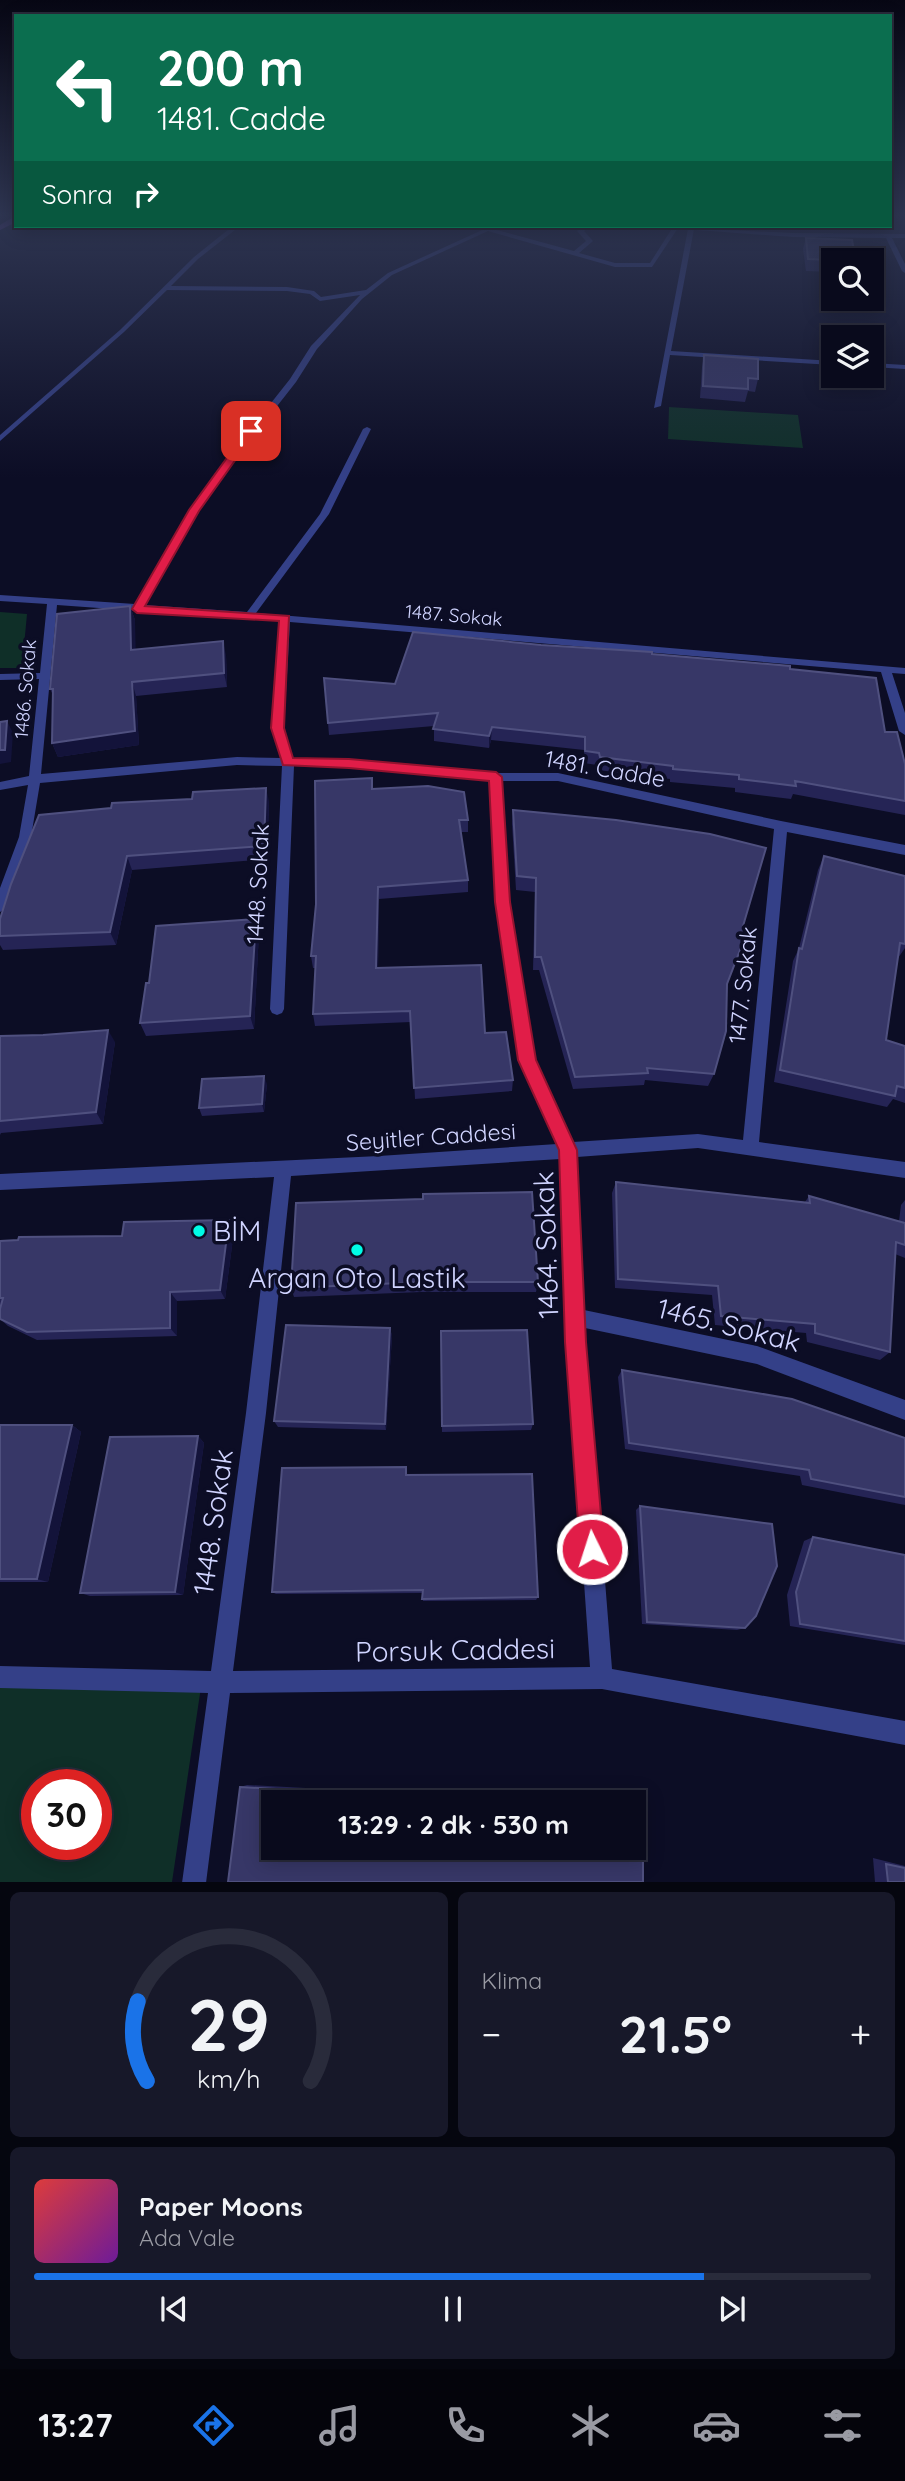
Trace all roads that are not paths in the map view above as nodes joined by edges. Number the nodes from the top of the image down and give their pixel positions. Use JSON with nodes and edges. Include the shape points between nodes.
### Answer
{"nodes":[{"id":1,"x":150,"y":303,"type":"edge"},
{"id":2,"x":356,"y":303,"type":"edge"},
{"id":3,"x":677,"y":303,"type":"edge"},
{"id":4,"x":667,"y":354,"type":"junction"},
{"id":5,"x":821,"y":362,"type":"edge"},
{"id":6,"x":884,"y":366,"type":"edge"},
{"id":7,"x":905,"y":367,"type":"edge"},
{"id":8,"x":657,"y":406,"type":"dead end"},
{"id":9,"x":367,"y":429,"type":"dead end"},
{"id":10,"x":0,"y":439,"type":"edge"},
{"id":11,"x":0,"y":598,"type":"edge"},
{"id":12,"x":52,"y":602,"type":"junction"},
{"id":13,"x":137,"y":609,"type":"junction"},
{"id":14,"x":249,"y":615,"type":"junction"},
{"id":15,"x":285,"y":618,"type":"junction"},
{"id":16,"x":886,"y":670,"type":"junction"},
{"id":17,"x":905,"y":671,"type":"edge"},
{"id":18,"x":44,"y":676,"type":"junction"},
{"id":19,"x":0,"y":677,"type":"edge"},
{"id":20,"x":905,"y":731,"type":"edge"},
{"id":21,"x":288,"y":762,"type":"junction"},
{"id":22,"x":496,"y":777,"type":"junction"},
{"id":23,"x":35,"y":779,"type":"junction"},
{"id":24,"x":0,"y":786,"type":"edge"},
{"id":25,"x":781,"y":826,"type":"junction"},
{"id":26,"x":905,"y":849,"type":"edge"},
{"id":27,"x":0,"y":907,"type":"edge"},
{"id":28,"x":277,"y":1009,"type":"dead end"},
{"id":29,"x":750,"y":1147,"type":"junction"},
{"id":30,"x":568,"y":1150,"type":"junction"},
{"id":31,"x":283,"y":1169,"type":"junction"},
{"id":32,"x":905,"y":1170,"type":"edge"},
{"id":33,"x":0,"y":1182,"type":"edge"},
{"id":34,"x":575,"y":1317,"type":"junction"},
{"id":35,"x":905,"y":1410,"type":"edge"},
{"id":36,"x":0,"y":1677,"type":"edge"},
{"id":37,"x":601,"y":1678,"type":"junction"},
{"id":38,"x":220,"y":1682,"type":"junction"},
{"id":39,"x":905,"y":1733,"type":"edge"},
{"id":40,"x":194,"y":1882,"type":"edge"}],
"edges":[{"from":1,"to":10,"type":"street"},
{"from":2,"to":13,"type":"street","via":[[314,348],[223,468]]},
{"from":3,"to":4,"type":"street"},
{"from":4,"to":5,"type":"street"},
{"from":4,"to":8,"type":"street"},
{"from":6,"to":7,"type":"street"},
{"from":9,"to":14,"type":"street","via":[[324,514]]},
{"from":11,"to":12,"type":"street","name":"1487. Sokak"},
{"from":12,"to":13,"type":"street","name":"1487. Sokak"},
{"from":12,"to":18,"type":"street","name":"1486. Sokak"},
{"from":13,"to":14,"type":"street","name":"1487. Sokak"},
{"from":14,"to":15,"type":"street","name":"1487. Sokak"},
{"from":15,"to":16,"type":"street","name":"1487. Sokak"},
{"from":15,"to":21,"type":"street","name":"1448. Sokak","via":[[278,728]]},
{"from":16,"to":17,"type":"street","name":"1487. Sokak"},
{"from":16,"to":20,"type":"street"},
{"from":18,"to":19,"type":"street"},
{"from":18,"to":23,"type":"street","name":"1486. Sokak"},
{"from":21,"to":22,"type":"street","name":"1481. Cadde"},
{"from":21,"to":23,"type":"street","name":"1481. Cadde","via":[[237,761]]},
{"from":21,"to":28,"type":"street","name":"1448. Sokak"},
{"from":22,"to":25,"type":"street","name":"1481. Cadde","via":[[558,777]]},
{"from":22,"to":30,"type":"street","name":"1464. Sokak","via":[[502,902],[527,1060]]},
{"from":23,"to":24,"type":"street","name":"1481. Cadde"},
{"from":23,"to":27,"type":"street","name":"1486. Sokak","via":[[25,836]]},
{"from":25,"to":26,"type":"street","name":"1481. Cadde"},
{"from":25,"to":29,"type":"street","name":"1477. Sokak"},
{"from":29,"to":30,"type":"street","name":"Seyitler Caddesi","via":[[698,1141]]},
{"from":29,"to":32,"type":"street","name":"Seyitler Caddesi"},
{"from":30,"to":31,"type":"street","name":"Seyitler Caddesi"},
{"from":30,"to":34,"type":"street","name":"1464. Sokak"},
{"from":31,"to":33,"type":"street","name":"Seyitler Caddesi"},
{"from":31,"to":38,"type":"street","name":"1448. Sokak"},
{"from":34,"to":35,"type":"street","name":"1465. Sokak","via":[[757,1355]]},
{"from":34,"to":37,"type":"street","name":"1464. Sokak"},
{"from":36,"to":38,"type":"street","name":"Porsuk Caddesi"},
{"from":37,"to":38,"type":"street","name":"Porsuk Caddesi"},
{"from":37,"to":39,"type":"street","name":"Porsuk Caddesi"},
{"from":38,"to":40,"type":"street","name":"1448. Sokak"}]}
